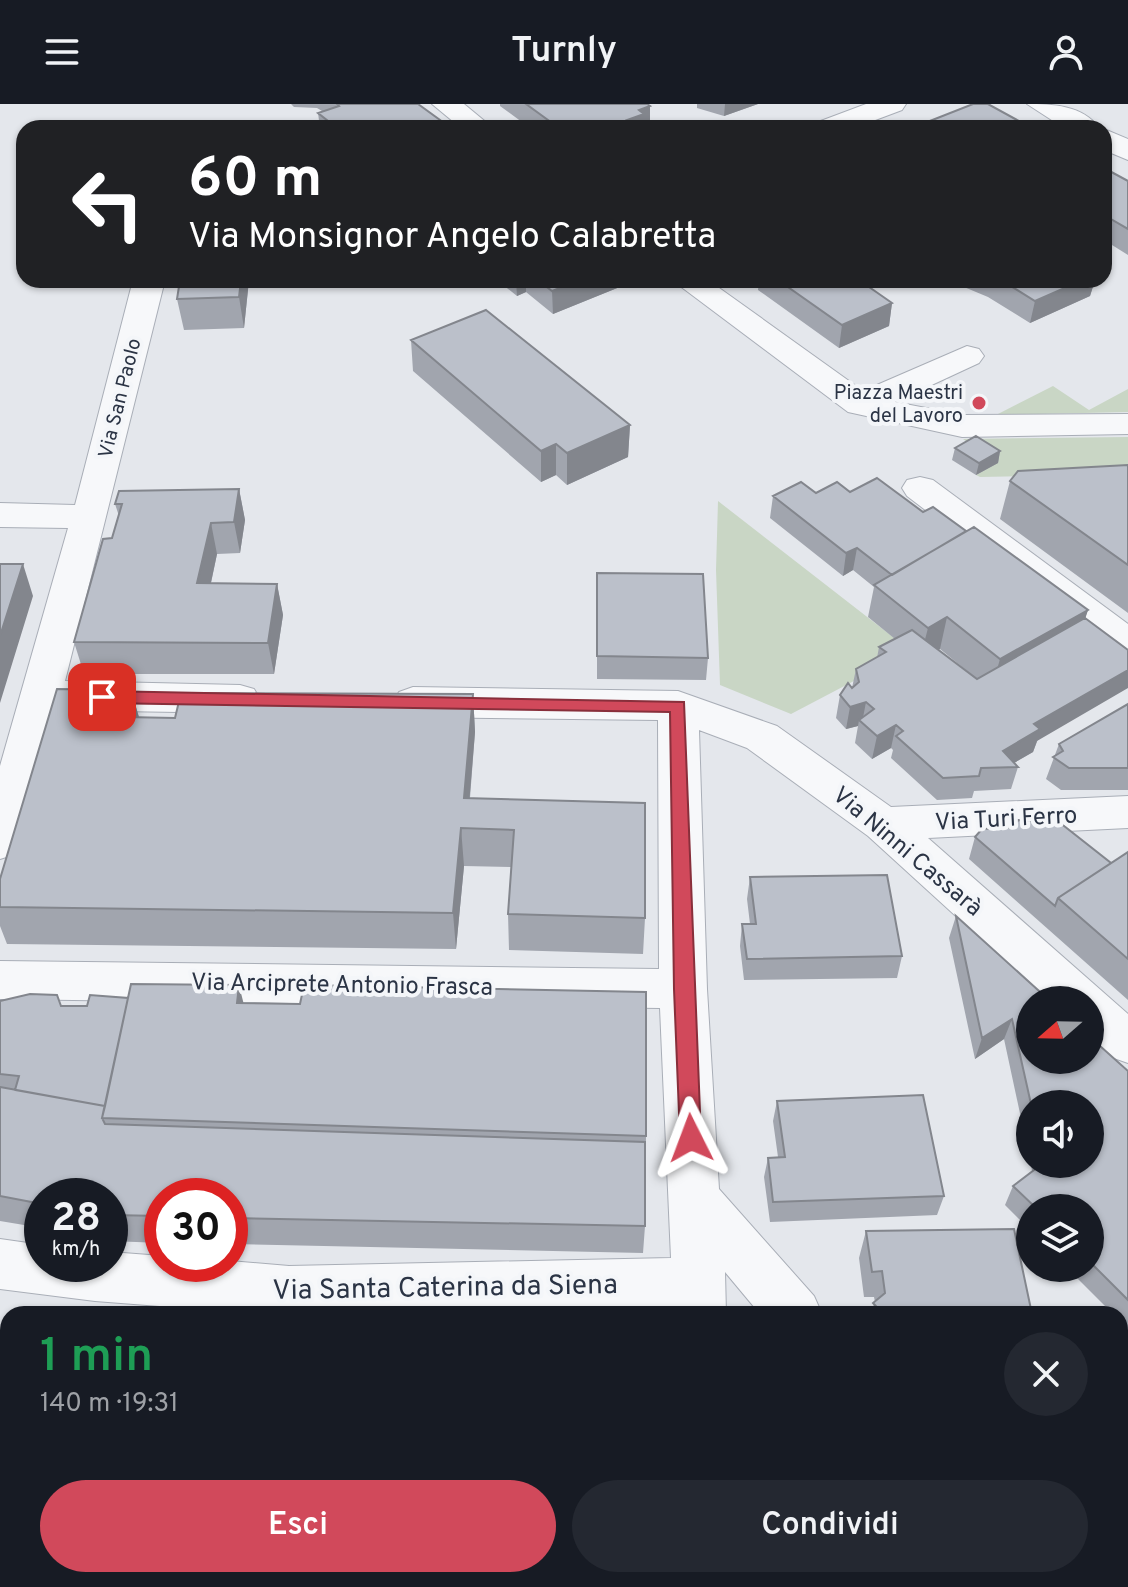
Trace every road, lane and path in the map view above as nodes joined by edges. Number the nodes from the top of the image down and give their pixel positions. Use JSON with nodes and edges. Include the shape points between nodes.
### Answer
{"nodes":[{"id":1,"x":446,"y":104,"type":"edge"},
{"id":2,"x":892,"y":104,"type":"edge"},
{"id":3,"x":1041,"y":104,"type":"edge"},
{"id":4,"x":468,"y":120,"type":"edge"},
{"id":5,"x":849,"y":120,"type":"edge"},
{"id":6,"x":1070,"y":120,"type":"edge"},
{"id":7,"x":147,"y":288,"type":"edge"},
{"id":8,"x":699,"y":288,"type":"edge"},
{"id":9,"x":967,"y":356,"type":"dead end"},
{"id":10,"x":860,"y":405,"type":"junction"},
{"id":11,"x":1128,"y":424,"type":"edge"},
{"id":12,"x":920,"y":488,"type":"dead end"},
{"id":13,"x":0,"y":515,"type":"edge"},
{"id":14,"x":90,"y":517,"type":"junction"},
{"id":15,"x":1128,"y":644,"type":"edge"},
{"id":16,"x":38,"y":695,"type":"junction"},
{"id":17,"x":278,"y":700,"type":"edge"},
{"id":18,"x":374,"y":701,"type":"edge"},
{"id":19,"x":678,"y":706,"type":"junction"},
{"id":20,"x":1128,"y":812,"type":"edge"},
{"id":21,"x":883,"y":824,"type":"junction"},
{"id":22,"x":0,"y":842,"type":"edge"},
{"id":23,"x":0,"y":980,"type":"edge"},
{"id":24,"x":1064,"y":986,"type":"edge"},
{"id":25,"x":683,"y":989,"type":"junction"},
{"id":26,"x":1104,"y":1022,"type":"edge"},
{"id":27,"x":1128,"y":1043,"type":"edge"},
{"id":28,"x":694,"y":1198,"type":"junction"},
{"id":29,"x":0,"y":1264,"type":"edge"},
{"id":30,"x":699,"y":1299,"type":"edge"},
{"id":31,"x":287,"y":1302,"type":"edge"},
{"id":32,"x":788,"y":1306,"type":"edge"}],
"edges":[{"from":1,"to":4,"type":"street"},
{"from":2,"to":5,"type":"street"},
{"from":3,"to":6,"type":"street"},
{"from":7,"to":14,"type":"street","name":"Via San Paolo"},
{"from":8,"to":10,"type":"street"},
{"from":9,"to":10,"type":"street"},
{"from":10,"to":11,"type":"street","via":[[962,426]]},
{"from":12,"to":15,"type":"street"},
{"from":13,"to":14,"type":"street"},
{"from":14,"to":16,"type":"street","name":"Via San Paolo"},
{"from":16,"to":17,"type":"street"},
{"from":16,"to":22,"type":"street","name":"Via San Paolo"},
{"from":18,"to":19,"type":"street","name":"Via Ninni Cassarà"},
{"from":19,"to":21,"type":"street","name":"Via Ninni Cassarà","via":[[762,737]]},
{"from":19,"to":25,"type":"street"},
{"from":20,"to":21,"type":"street","name":"Via Turi Ferro"},
{"from":21,"to":24,"type":"street","name":"Via Ninni Cassarà"},
{"from":23,"to":25,"type":"street","name":"Via Arciprete Antonio Frasca"},
{"from":25,"to":28,"type":"street"},
{"from":26,"to":27,"type":"street"},
{"from":28,"to":30,"type":"street"},
{"from":28,"to":32,"type":"street"},
{"from":29,"to":31,"type":"street","name":"Via Santa Caterina da Siena"},
{"from":30,"to":31,"type":"street","name":"Via Santa Caterina da Siena"}]}
